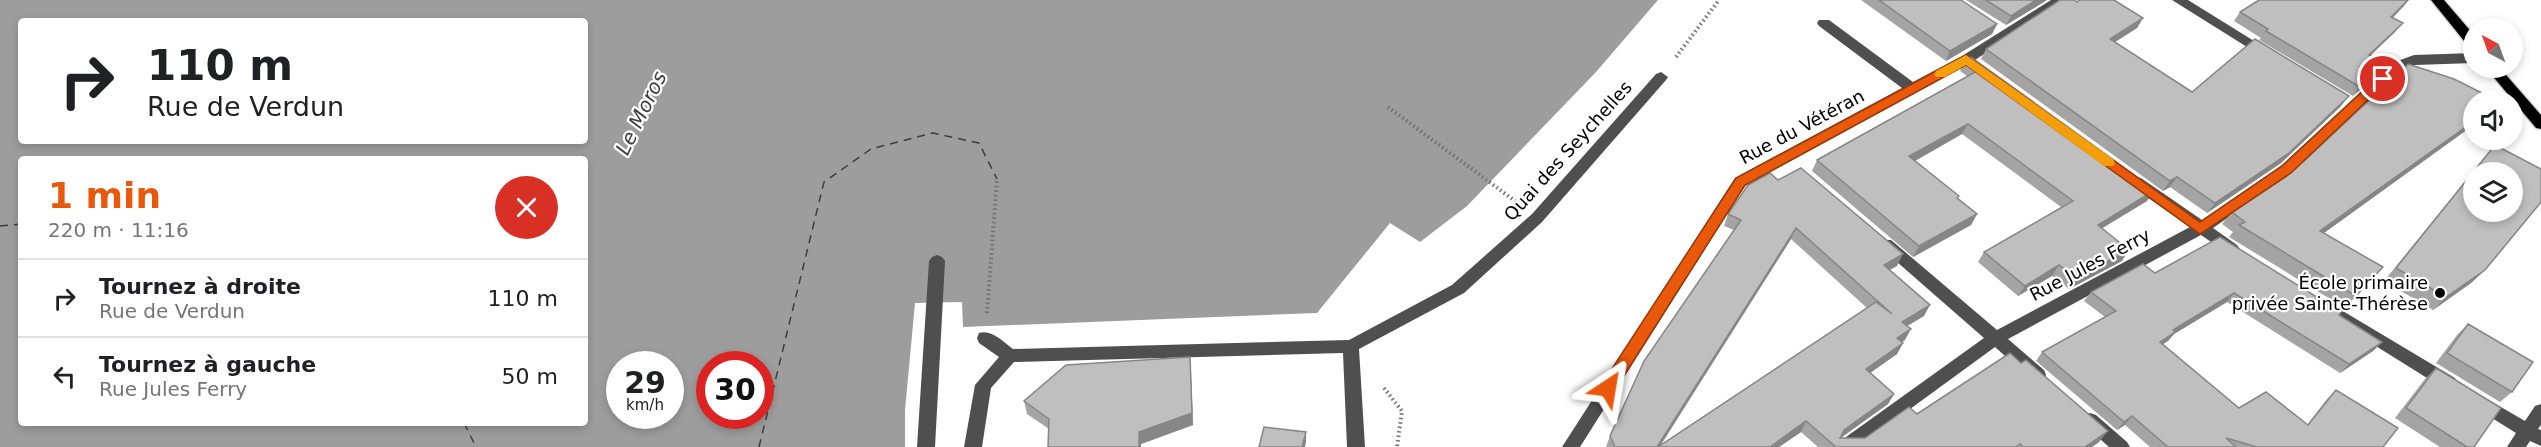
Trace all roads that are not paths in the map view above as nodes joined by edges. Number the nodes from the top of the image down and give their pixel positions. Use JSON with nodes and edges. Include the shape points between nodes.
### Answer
{"nodes":[{"id":1,"x":2060,"y":0,"type":"edge"},
{"id":2,"x":2178,"y":0,"type":"edge"},
{"id":3,"x":2437,"y":0,"type":"edge"},
{"id":4,"x":1824,"y":23,"type":"dead end"},
{"id":5,"x":1989,"y":23,"type":"edge"},
{"id":6,"x":2463,"y":31,"type":"edge"},
{"id":7,"x":2007,"y":35,"type":"junction"},
{"id":8,"x":2463,"y":58,"type":"edge"},
{"id":9,"x":2277,"y":59,"type":"edge"},
{"id":10,"x":1661,"y":77,"type":"road end"},
{"id":11,"x":2502,"y":78,"type":"edge"},
{"id":12,"x":1913,"y":89,"type":"junction"},
{"id":13,"x":2541,"y":124,"type":"edge"},
{"id":14,"x":2125,"y":174,"type":"edge"},
{"id":15,"x":2200,"y":229,"type":"junction"},
{"id":16,"x":1873,"y":233,"type":"edge"},
{"id":17,"x":2246,"y":258,"type":"edge"},
{"id":18,"x":937,"y":261,"type":"dead end"},
{"id":19,"x":2307,"y":295,"type":"edge"},
{"id":20,"x":985,"y":338,"type":"road end"},
{"id":21,"x":1996,"y":338,"type":"junction"},
{"id":22,"x":1351,"y":346,"type":"junction"},
{"id":23,"x":1010,"y":356,"type":"junction"},
{"id":24,"x":2050,"y":385,"type":"edge"},
{"id":25,"x":2076,"y":408,"type":"edge"},
{"id":26,"x":2541,"y":411,"type":"edge"},
{"id":27,"x":2534,"y":435,"type":"edge"},
{"id":28,"x":926,"y":447,"type":"edge"},
{"id":29,"x":973,"y":447,"type":"edge"},
{"id":30,"x":1356,"y":447,"type":"edge"},
{"id":31,"x":1571,"y":447,"type":"edge"},
{"id":32,"x":1845,"y":447,"type":"edge"},
{"id":33,"x":2121,"y":447,"type":"edge"},
{"id":34,"x":2516,"y":447,"type":"edge"}],
"edges":[{"from":1,"to":7,"type":"street","name":"Rue du Vétéran"},
{"from":2,"to":9,"type":"street"},
{"from":3,"to":6,"type":"main road"},
{"from":4,"to":12,"type":"street"},
{"from":5,"to":7,"type":"street"},
{"from":7,"to":12,"type":"street","name":"Rue du Vétéran","via":[[1971,63]]},
{"from":8,"to":15,"type":"street","name":"Rue Jules Ferry","via":[[2414,60],[2397,66],[2350,103],[2287,169]]},
{"from":10,"to":22,"type":"street","name":"Quai des Seychelles","via":[[1537,218],[1458,289]]},
{"from":11,"to":13,"type":"main road"},
{"from":12,"to":31,"type":"street","name":"Rue du Vétéran","via":[[1790,162],[1740,182]]},
{"from":14,"to":15,"type":"street"},
{"from":15,"to":17,"type":"street"},
{"from":15,"to":21,"type":"street","name":"Rue Jules Ferry"},
{"from":16,"to":21,"type":"street"},
{"from":18,"to":28,"type":"street"},
{"from":19,"to":27,"type":"street"},
{"from":20,"to":23,"type":"street"},
{"from":21,"to":24,"type":"street"},
{"from":21,"to":32,"type":"street","name":"Rue Jules Ferry"},
{"from":22,"to":23,"type":"street"},
{"from":22,"to":30,"type":"street"},
{"from":23,"to":29,"type":"street","via":[[983,386]]},
{"from":25,"to":33,"type":"street"},
{"from":26,"to":27,"type":"street"},
{"from":27,"to":34,"type":"street"}]}
